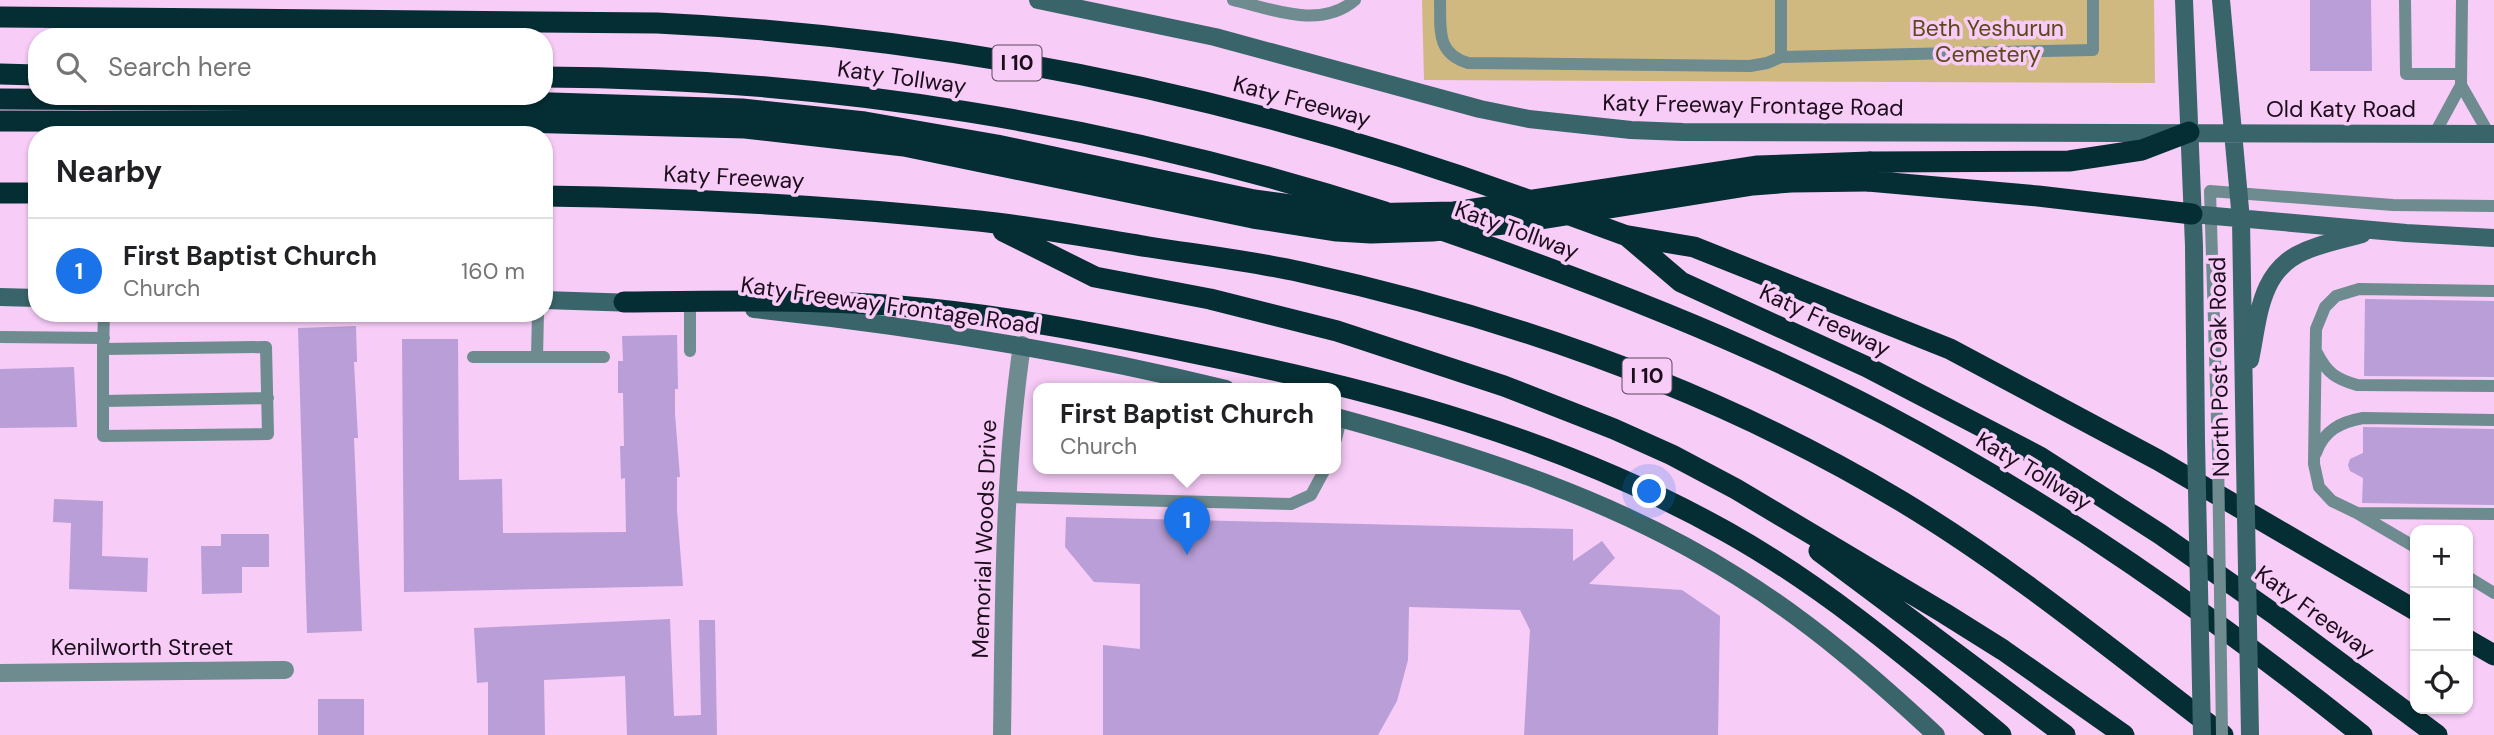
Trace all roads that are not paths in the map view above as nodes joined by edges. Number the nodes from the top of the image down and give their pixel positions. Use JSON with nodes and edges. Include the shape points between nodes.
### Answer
{"nodes":[{"id":1,"x":1038,"y":0,"type":"edge"},
{"id":2,"x":1233,"y":0,"type":"edge"},
{"id":3,"x":1355,"y":0,"type":"edge"},
{"id":4,"x":1440,"y":0,"type":"edge"},
{"id":5,"x":1781,"y":0,"type":"edge"},
{"id":6,"x":2093,"y":0,"type":"edge"},
{"id":7,"x":2184,"y":0,"type":"edge"},
{"id":8,"x":2221,"y":0,"type":"edge"},
{"id":9,"x":2405,"y":0,"type":"edge"},
{"id":10,"x":2462,"y":0,"type":"edge"},
{"id":11,"x":0,"y":17,"type":"edge"},
{"id":12,"x":1781,"y":57,"type":"junction"},
{"id":13,"x":0,"y":75,"type":"edge"},
{"id":14,"x":28,"y":75,"type":"edge"},
{"id":15,"x":553,"y":77,"type":"edge"},
{"id":16,"x":2461,"y":79,"type":"junction"},
{"id":17,"x":0,"y":99,"type":"edge"},
{"id":18,"x":28,"y":100,"type":"edge"},
{"id":19,"x":260,"y":105,"type":"edge"},
{"id":20,"x":520,"y":111,"type":"junction"},
{"id":21,"x":0,"y":121,"type":"edge"},
{"id":22,"x":2189,"y":132,"type":"junction"},
{"id":23,"x":2235,"y":133,"type":"junction"},
{"id":24,"x":2435,"y":133,"type":"junction"},
{"id":25,"x":2492,"y":134,"type":"edge"},
{"id":26,"x":1869,"y":172,"type":"junction"},
{"id":27,"x":0,"y":193,"type":"edge"},
{"id":28,"x":28,"y":193,"type":"edge"},
{"id":29,"x":2239,"y":193,"type":"junction"},
{"id":30,"x":553,"y":196,"type":"edge"},
{"id":31,"x":2494,"y":206,"type":"edge"},
{"id":32,"x":2202,"y":216,"type":"junction"},
{"id":33,"x":2241,"y":220,"type":"junction"},
{"id":34,"x":984,"y":222,"type":"junction"},
{"id":35,"x":2374,"y":230,"type":"junction"},
{"id":36,"x":1627,"y":236,"type":"junction"},
{"id":37,"x":2494,"y":238,"type":"edge"},
{"id":38,"x":2494,"y":291,"type":"edge"},
{"id":39,"x":0,"y":297,"type":"edge"},
{"id":40,"x":28,"y":298,"type":"edge"},
{"id":41,"x":553,"y":300,"type":"edge"},
{"id":42,"x":624,"y":302,"type":"junction"},
{"id":43,"x":690,"y":307,"type":"junction"},
{"id":44,"x":104,"y":322,"type":"edge"},
{"id":45,"x":538,"y":322,"type":"edge"},
{"id":46,"x":0,"y":337,"type":"edge"},
{"id":47,"x":104,"y":344,"type":"junction"},
{"id":48,"x":1022,"y":345,"type":"junction"},
{"id":49,"x":2315,"y":349,"type":"junction"},
{"id":50,"x":690,"y":351,"type":"dead end"},
{"id":51,"x":473,"y":357,"type":"dead end"},
{"id":52,"x":537,"y":357,"type":"junction"},
{"id":53,"x":604,"y":357,"type":"dead end"},
{"id":54,"x":1201,"y":383,"type":"edge"},
{"id":55,"x":1328,"y":383,"type":"edge"},
{"id":56,"x":1341,"y":386,"type":"edge"},
{"id":57,"x":2494,"y":386,"type":"edge"},
{"id":58,"x":2243,"y":394,"type":"junction"},
{"id":59,"x":268,"y":398,"type":"junction"},
{"id":60,"x":103,"y":401,"type":"junction"},
{"id":61,"x":1341,"y":419,"type":"edge"},
{"id":62,"x":2494,"y":420,"type":"edge"},
{"id":63,"x":2314,"y":464,"type":"junction"},
{"id":64,"x":1322,"y":474,"type":"edge"},
{"id":65,"x":1736,"y":489,"type":"junction"},
{"id":66,"x":1009,"y":497,"type":"junction"},
{"id":67,"x":2357,"y":513,"type":"junction"},
{"id":68,"x":2494,"y":514,"type":"edge"},
{"id":69,"x":2410,"y":544,"type":"edge"},
{"id":70,"x":2473,"y":581,"type":"edge"},
{"id":71,"x":2494,"y":593,"type":"edge"},
{"id":72,"x":2410,"y":607,"type":"edge"},
{"id":73,"x":2473,"y":643,"type":"edge"},
{"id":74,"x":2494,"y":655,"type":"edge"},
{"id":75,"x":285,"y":670,"type":"dead end"},
{"id":76,"x":0,"y":673,"type":"edge"},
{"id":77,"x":1002,"y":735,"type":"edge"},
{"id":78,"x":1936,"y":735,"type":"edge"},
{"id":79,"x":2001,"y":735,"type":"edge"},
{"id":80,"x":2065,"y":735,"type":"edge"},
{"id":81,"x":2124,"y":735,"type":"edge"},
{"id":82,"x":2202,"y":735,"type":"edge"},
{"id":83,"x":2222,"y":735,"type":"edge"},
{"id":84,"x":2250,"y":735,"type":"edge"},
{"id":85,"x":2362,"y":735,"type":"edge"},
{"id":86,"x":2437,"y":735,"type":"edge"}],
"edges":[{"from":1,"to":22,"type":"main road","name":"Katy Freeway Frontage Road","via":[[1215,37],[1480,109],[1581,126],[1683,132]]},
{"from":2,"to":3,"type":"lane","via":[[1304,17],[1320,16]]},
{"from":4,"to":12,"type":"lane","via":[[1445,48],[1454,59],[1468,63],[1750,65]]},
{"from":5,"to":12,"type":"lane"},
{"from":6,"to":12,"type":"lane","via":[[2093,50]]},
{"from":7,"to":22,"type":"main road","name":"North Post Oak Road"},
{"from":8,"to":23,"type":"main road","name":"North Post Oak Road"},
{"from":9,"to":16,"type":"lane","via":[[2406,74]]},
{"from":10,"to":16,"type":"lane"},
{"from":11,"to":36,"type":"highway","name":"Katy Freeway","number":"I 10","via":[[657,23],[932,48],[1091,77],[1324,132]]},
{"from":13,"to":14,"type":"highway"},
{"from":15,"to":85,"type":"highway","name":"Katy Tollway","via":[[819,92],[1042,125],[1210,161],[1320,191],[1520,257],[1776,361],[1991,474],[2175,593]]},
{"from":16,"to":24,"type":"lane"},
{"from":16,"to":25,"type":"lane"},
{"from":17,"to":18,"type":"highway"},
{"from":19,"to":20,"type":"highway"},
{"from":20,"to":21,"type":"highway"},
{"from":20,"to":26,"type":"highway","bridge":true,"via":[[904,146],[1253,218],[1371,233],[1504,224]]},
{"from":22,"to":23,"type":"main road","name":"Old Katy Road"},
{"from":22,"to":26,"type":"highway","via":[[2143,150],[2069,162]]},
{"from":22,"to":32,"type":"main road","name":"North Post Oak Road"},
{"from":23,"to":24,"type":"main road","name":"Old Katy Road"},
{"from":23,"to":29,"type":"main road","name":"North Post Oak Road"},
{"from":24,"to":25,"type":"main road","name":"Old Katy Road"},
{"from":26,"to":32,"type":"highway"},
{"from":27,"to":28,"type":"highway"},
{"from":29,"to":31,"type":"lane","via":[[2393,205]]},
{"from":29,"to":32,"type":"lane","via":[[2210,191]]},
{"from":29,"to":33,"type":"main road","name":"North Post Oak Road"},
{"from":30,"to":34,"type":"highway","name":"Katy Freeway","number":"I 10","via":[[742,202]]},
{"from":32,"to":33,"type":"main road"},
{"from":32,"to":82,"type":"main road","name":"North Post Oak Road","bridge":true,"via":[[2196,441]]},
{"from":32,"to":83,"type":"lane","bridge":true,"via":[[2218,453]]},
{"from":33,"to":35,"type":"main road"},
{"from":33,"to":58,"type":"main road","name":"North Post Oak Road"},
{"from":34,"to":65,"type":"highway","via":[[1095,277],[1210,299],[1337,331],[1493,382],[1614,429]]},
{"from":34,"to":83,"type":"highway","name":"Katy Freeway","number":"I 10","via":[[1297,271],[1531,333],[1671,385],[1849,472],[1954,534]]},
{"from":35,"to":37,"type":"main road"},
{"from":35,"to":58,"type":"main road","via":[[2305,251],[2280,266],[2263,298]]},
{"from":36,"to":72,"type":"highway","via":[[1694,247],[1950,349],[2158,460]]},
{"from":36,"to":86,"type":"highway","name":"Katy Freeway","number":"I 10","via":[[1681,282],[1867,367],[2040,457],[2277,615]]},
{"from":38,"to":49,"type":"lane","via":[[2359,289],[2336,296],[2315,329]]},
{"from":39,"to":40,"type":"main road"},
{"from":41,"to":42,"type":"main road","name":"Katy Freeway Frontage Road"},
{"from":42,"to":43,"type":"main road","name":"Katy Freeway Frontage Road"},
{"from":42,"to":55,"type":"highway","via":[[773,300],[901,306],[1079,329]]},
{"from":43,"to":48,"type":"main road","name":"Katy Freeway Frontage Road","via":[[797,314]]},
{"from":43,"to":50,"type":"lane"},
{"from":44,"to":47,"type":"lane"},
{"from":45,"to":52,"type":"lane"},
{"from":46,"to":47,"type":"lane"},
{"from":47,"to":59,"type":"lane","via":[[267,347]]},
{"from":47,"to":60,"type":"lane"},
{"from":48,"to":54,"type":"main road","name":"Katy Freeway Frontage Road"},
{"from":48,"to":66,"type":"street","name":"Memorial Woods Drive"},
{"from":49,"to":57,"type":"lane","via":[[2336,379],[2357,385]]},
{"from":49,"to":63,"type":"lane"},
{"from":51,"to":52,"type":"lane"},
{"from":52,"to":53,"type":"lane"},
{"from":56,"to":79,"type":"highway","via":[[1435,410],[1581,461],[1728,532],[1869,626]]},
{"from":58,"to":84,"type":"main road","name":"North Post Oak Road","bridge":true},
{"from":59,"to":60,"type":"lane"},
{"from":59,"to":60,"type":"lane","via":[[268,434],[103,436]]},
{"from":61,"to":78,"type":"main road","via":[[1561,488],[1697,552],[1847,656]]},
{"from":62,"to":63,"type":"lane","via":[[2350,420],[2322,440]]},
{"from":63,"to":67,"type":"lane","via":[[2319,487],[2332,501]]},
{"from":64,"to":66,"type":"lane","via":[[1311,495],[1291,504]]},
{"from":65,"to":80,"type":"highway"},
{"from":65,"to":81,"type":"highway","via":[[1991,642]]},
{"from":66,"to":77,"type":"street","name":"Memorial Woods Drive"},
{"from":67,"to":68,"type":"lane"},
{"from":67,"to":69,"type":"lane"},
{"from":70,"to":71,"type":"lane"},
{"from":73,"to":74,"type":"highway"},
{"from":75,"to":76,"type":"street","name":"Kenilworth Street"}]}
